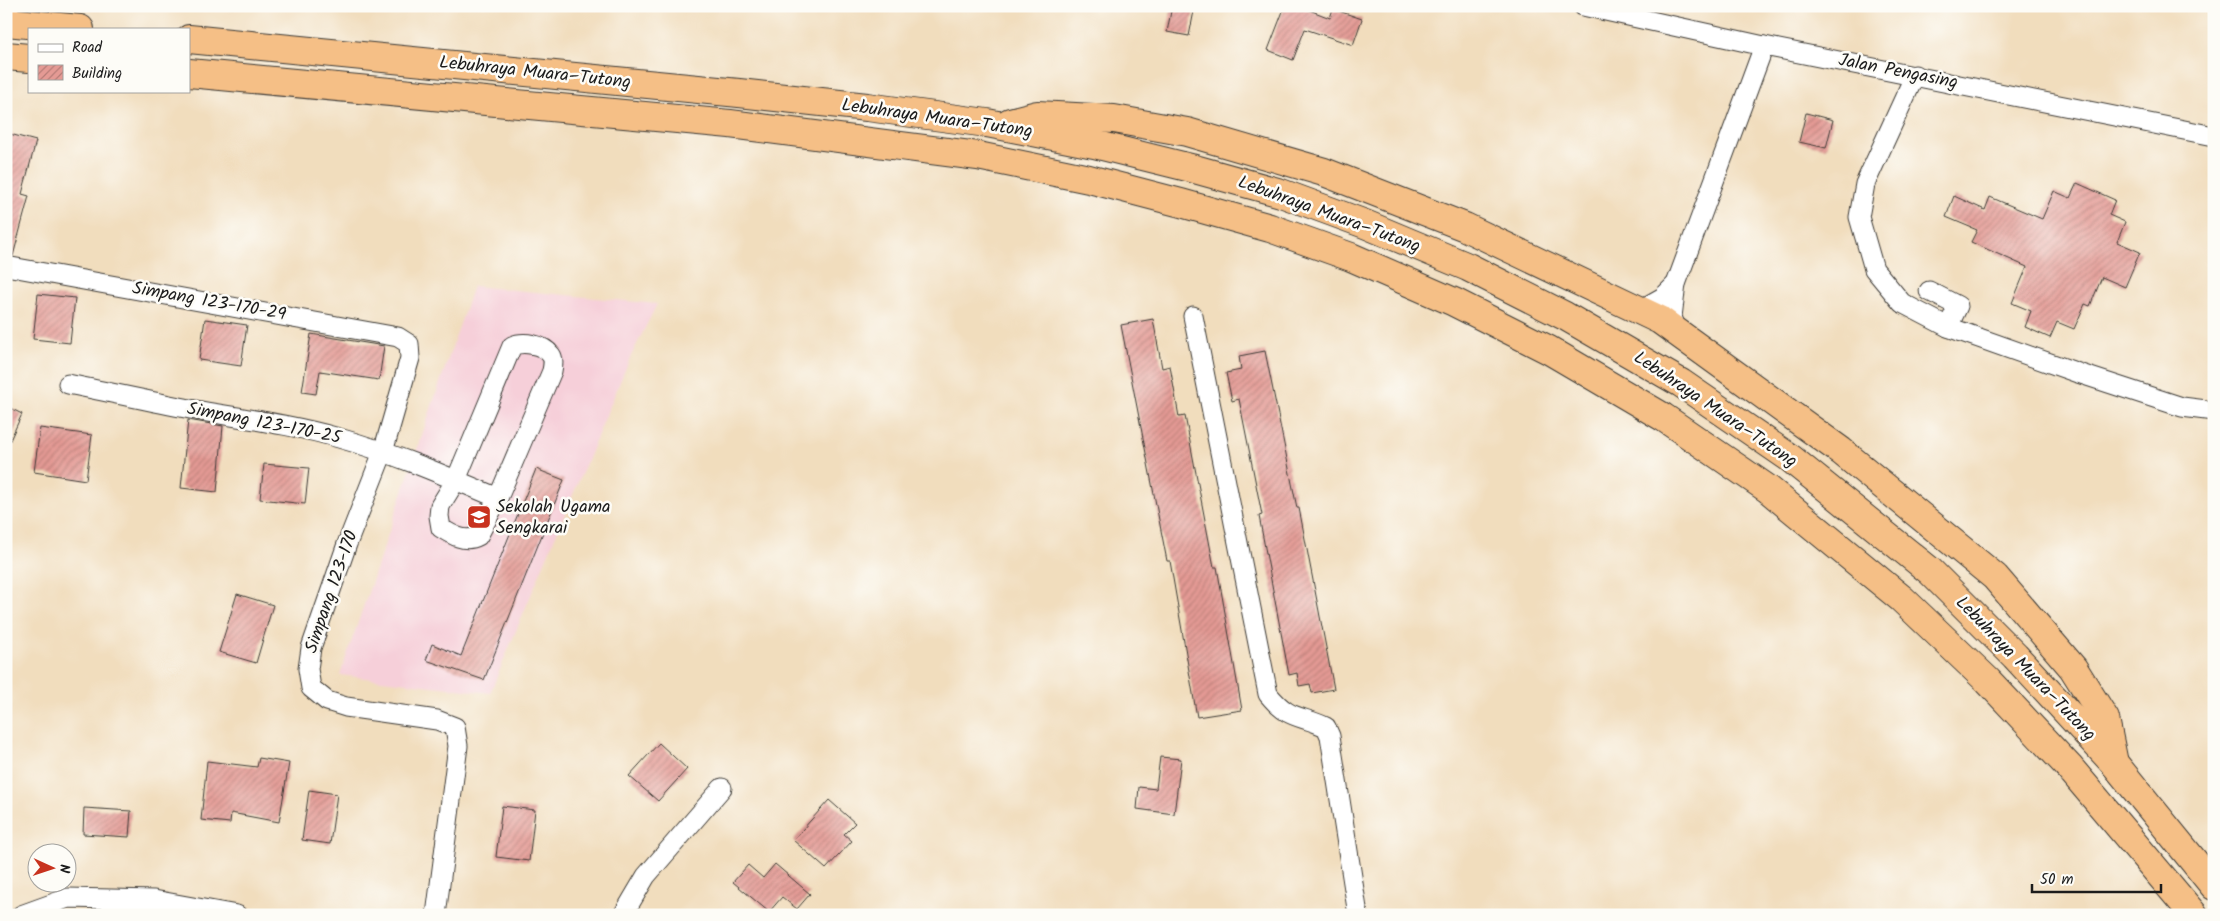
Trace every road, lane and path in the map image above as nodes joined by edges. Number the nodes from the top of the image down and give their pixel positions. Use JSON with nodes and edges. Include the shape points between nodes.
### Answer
{"nodes":[{"id":1,"x":1583,"y":6,"type":"edge"},
{"id":2,"x":6,"y":22,"type":"edge"},
{"id":3,"x":69,"y":28,"type":"edge"},
{"id":4,"x":190,"y":39,"type":"edge"},
{"id":5,"x":1764,"y":46,"type":"junction"},
{"id":6,"x":6,"y":56,"type":"edge"},
{"id":7,"x":28,"y":58,"type":"edge"},
{"id":8,"x":190,"y":73,"type":"edge"},
{"id":9,"x":1915,"y":75,"type":"junction"},
{"id":10,"x":997,"y":125,"type":"junction"},
{"id":11,"x":2214,"y":136,"type":"edge"},
{"id":12,"x":6,"y":266,"type":"edge"},
{"id":13,"x":1676,"y":284,"type":"junction"},
{"id":14,"x":1929,"y":292,"type":"dead end"},
{"id":15,"x":1640,"y":310,"type":"junction"},
{"id":16,"x":1193,"y":316,"type":"dead end"},
{"id":17,"x":1948,"y":327,"type":"junction"},
{"id":18,"x":1678,"y":333,"type":"junction"},
{"id":19,"x":409,"y":344,"type":"joint"},
{"id":20,"x":68,"y":384,"type":"dead end"},
{"id":21,"x":2214,"y":411,"type":"edge"},
{"id":22,"x":383,"y":452,"type":"junction"},
{"id":23,"x":456,"y":480,"type":"junction"},
{"id":24,"x":498,"y":498,"type":"junction"},
{"id":25,"x":2114,"y":763,"type":"junction"},
{"id":26,"x":722,"y":788,"type":"dead end"},
{"id":27,"x":2214,"y":886,"type":"edge"},
{"id":28,"x":21,"y":915,"type":"edge"},
{"id":29,"x":237,"y":915,"type":"edge"},
{"id":30,"x":436,"y":915,"type":"edge"},
{"id":31,"x":623,"y":915,"type":"edge"},
{"id":32,"x":1358,"y":915,"type":"edge"},
{"id":33,"x":2194,"y":915,"type":"edge"}],
"edges":[{"from":1,"to":5,"type":"street","name":"Jalan Pengasing"},
{"from":2,"to":3,"type":"highway"},
{"from":4,"to":10,"type":"highway","name":"Lebuhraya Muara–Tutong","via":[[847,105]]},
{"from":5,"to":9,"type":"street","name":"Jalan Pengasing"},
{"from":5,"to":13,"type":"street"},
{"from":6,"to":7,"type":"highway"},
{"from":8,"to":33,"type":"highway","name":"Lebuhraya Muara–Tutong","via":[[730,124],[978,156],[1089,179],[1181,203],[1270,228],[1351,258],[1454,302],[1548,350],[1663,417],[1768,489],[1902,599],[1988,681],[2069,767]]},
{"from":9,"to":11,"type":"street","name":"Jalan Pengasing"},
{"from":9,"to":17,"type":"street","via":[[1865,184],[1859,217],[1874,269],[1902,303]]},
{"from":10,"to":15,"type":"highway","via":[[1038,115],[1114,119],[1188,132],[1324,172],[1465,226]]},
{"from":10,"to":25,"type":"highway","name":"Lebuhraya Muara–Tutong","via":[[1094,144],[1281,193],[1468,267],[1565,316],[1681,383],[1790,458],[1930,571],[2015,656]]},
{"from":12,"to":19,"type":"street","name":"Simpang 123-170-29","via":[[398,337]]},
{"from":13,"to":15,"type":"street","via":[[1663,297]]},
{"from":13,"to":18,"type":"street","via":[[1672,317]]},
{"from":14,"to":17,"type":"street","via":[[1958,306]]},
{"from":15,"to":18,"type":"highway"},
{"from":16,"to":32,"type":"street","via":[[1268,694],[1280,709],[1296,718],[1326,727],[1330,736]]},
{"from":17,"to":21,"type":"street","via":[[2182,407]]},
{"from":18,"to":25,"type":"highway","via":[[1841,451],[1995,577],[2073,668],[2105,719]]},
{"from":19,"to":22,"type":"street","name":"Simpang 123-170","via":[[410,358]]},
{"from":20,"to":22,"type":"street","name":"Simpang 123-170-25","via":[[190,409],[282,423]]},
{"from":22,"to":23,"type":"street","name":"Simpang 123-170-25"},
{"from":22,"to":30,"type":"street","name":"Simpang 123-170","via":[[310,648],[308,669],[311,688],[327,701],[346,707],[437,720],[455,727],[458,746]]},
{"from":23,"to":24,"type":"street","name":"Simpang 123-170-25"},
{"from":23,"to":24,"type":"street","via":[[440,506],[439,516],[441,528],[453,535],[465,539],[478,536]]},
{"from":23,"to":24,"type":"street","via":[[512,346],[525,343],[542,348],[551,355],[552,371]]},
{"from":25,"to":27,"type":"highway","name":"Lebuhraya Muara–Tutong"},
{"from":26,"to":31,"type":"street","via":[[646,876]]},
{"from":28,"to":29,"type":"street","via":[[68,898],[154,900]]}]}
